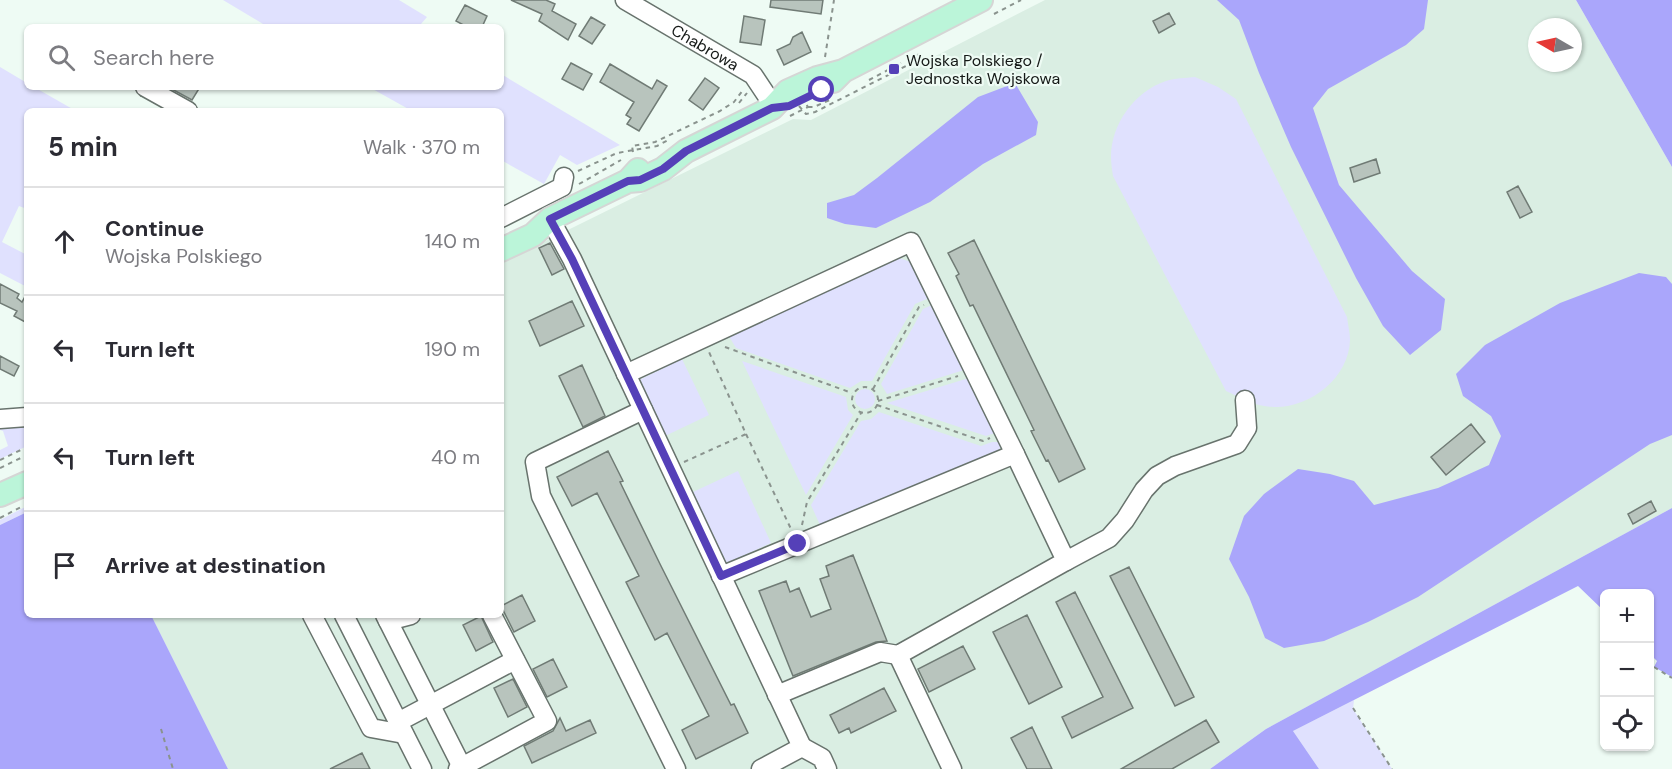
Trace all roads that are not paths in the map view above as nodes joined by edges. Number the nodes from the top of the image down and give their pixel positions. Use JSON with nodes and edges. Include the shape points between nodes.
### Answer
{"nodes":[{"id":1,"x":626,"y":0,"type":"edge"},
{"id":2,"x":981,"y":0,"type":"edge"},
{"id":3,"x":150,"y":90,"type":"edge"},
{"id":4,"x":183,"y":108,"type":"edge"},
{"id":5,"x":772,"y":108,"type":"junction"},
{"id":6,"x":569,"y":183,"type":"road end"},
{"id":7,"x":504,"y":216,"type":"edge"},
{"id":8,"x":550,"y":219,"type":"junction"},
{"id":9,"x":504,"y":234,"type":"edge"},
{"id":10,"x":504,"y":249,"type":"edge"},
{"id":11,"x":626,"y":374,"type":"junction"},
{"id":12,"x":1245,"y":400,"type":"dead end"},
{"id":13,"x":643,"y":410,"type":"junction"},
{"id":14,"x":24,"y":417,"type":"edge"},
{"id":15,"x":0,"y":419,"type":"edge"},
{"id":16,"x":1014,"y":454,"type":"junction"},
{"id":17,"x":24,"y":485,"type":"edge"},
{"id":18,"x":2,"y":496,"type":"edge"},
{"id":19,"x":1066,"y":561,"type":"junction"},
{"id":20,"x":721,"y":576,"type":"junction"},
{"id":21,"x":314,"y":618,"type":"edge"},
{"id":22,"x":346,"y":618,"type":"edge"},
{"id":23,"x":387,"y":618,"type":"edge"},
{"id":24,"x":494,"y":618,"type":"edge"},
{"id":25,"x":898,"y":655,"type":"junction"},
{"id":26,"x":515,"y":660,"type":"junction"},
{"id":27,"x":777,"y":695,"type":"junction"},
{"id":28,"x":431,"y":705,"type":"junction"},
{"id":29,"x":401,"y":728,"type":"junction"},
{"id":30,"x":802,"y":747,"type":"junction"},
{"id":31,"x":461,"y":768,"type":"edge"},
{"id":32,"x":422,"y":769,"type":"edge"},
{"id":33,"x":676,"y":769,"type":"edge"},
{"id":34,"x":761,"y":769,"type":"edge"},
{"id":35,"x":827,"y":769,"type":"edge"},
{"id":36,"x":952,"y":769,"type":"edge"}],
"edges":[{"from":1,"to":5,"type":"street","name":"Chabrowa","via":[[753,75]]},
{"from":2,"to":5,"type":"main road","via":[[833,69],[829,85],[809,97]]},
{"from":3,"to":4,"type":"street"},
{"from":5,"to":8,"type":"main road","via":[[686,151],[663,169],[628,181]]},
{"from":6,"to":7,"type":"street"},
{"from":8,"to":9,"type":"main road","via":[[525,223]]},
{"from":8,"to":10,"type":"main road","via":[[533,235]]},
{"from":8,"to":11,"type":"street"},
{"from":11,"to":13,"type":"street"},
{"from":11,"to":16,"type":"street","via":[[911,242]]},
{"from":12,"to":19,"type":"street","via":[[1246,428],[1237,444],[1157,476],[1109,538]]},
{"from":13,"to":20,"type":"street"},
{"from":13,"to":33,"type":"street","via":[[536,462],[541,496]]},
{"from":14,"to":15,"type":"street"},
{"from":16,"to":19,"type":"street"},
{"from":16,"to":20,"type":"street"},
{"from":17,"to":18,"type":"main road"},
{"from":19,"to":25,"type":"street"},
{"from":20,"to":27,"type":"street"},
{"from":21,"to":29,"type":"street","via":[[371,728]]},
{"from":22,"to":29,"type":"street"},
{"from":23,"to":28,"type":"street"},
{"from":24,"to":26,"type":"street"},
{"from":25,"to":27,"type":"street","via":[[880,652]]},
{"from":25,"to":36,"type":"street"},
{"from":26,"to":28,"type":"street"},
{"from":26,"to":31,"type":"street","via":[[547,721]]},
{"from":27,"to":30,"type":"street"},
{"from":28,"to":29,"type":"street"},
{"from":28,"to":31,"type":"street"},
{"from":29,"to":32,"type":"street"},
{"from":30,"to":34,"type":"street"},
{"from":30,"to":35,"type":"street","via":[[822,758]]}]}
